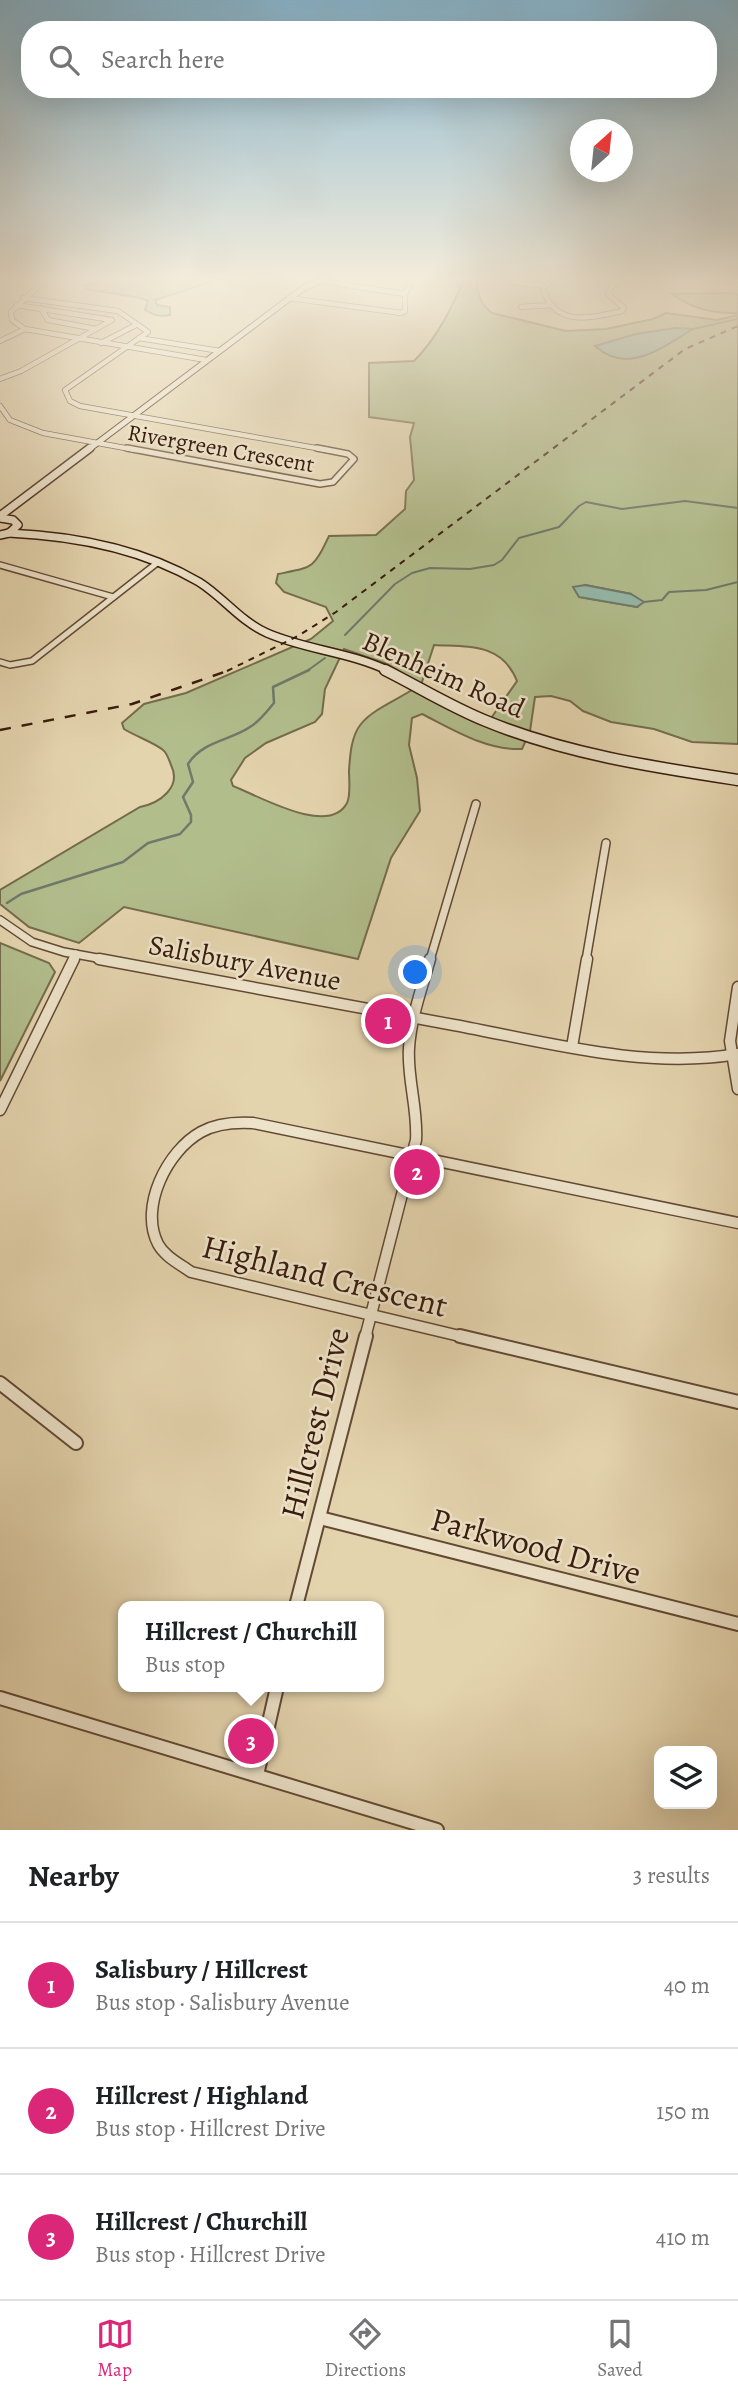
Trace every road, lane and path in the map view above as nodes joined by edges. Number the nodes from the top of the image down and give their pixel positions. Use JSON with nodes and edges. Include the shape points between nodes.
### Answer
{"nodes":[{"id":1,"x":33,"y":365,"type":"edge"},
{"id":2,"x":101,"y":365,"type":"edge"},
{"id":3,"x":199,"y":365,"type":"edge"},
{"id":4,"x":0,"y":379,"type":"edge"},
{"id":5,"x":0,"y":406,"type":"edge"},
{"id":6,"x":132,"y":416,"type":"junction"},
{"id":7,"x":96,"y":443,"type":"junction"},
{"id":8,"x":25,"y":498,"type":"junction"},
{"id":9,"x":0,"y":517,"type":"edge"},
{"id":10,"x":17,"y":522,"type":"junction"},
{"id":11,"x":3,"y":535,"type":"edge"},
{"id":12,"x":155,"y":562,"type":"junction"},
{"id":13,"x":0,"y":565,"type":"edge"},
{"id":14,"x":113,"y":597,"type":"junction"},
{"id":15,"x":0,"y":662,"type":"edge"},
{"id":16,"x":738,"y":780,"type":"edge"},
{"id":17,"x":475,"y":804,"type":"dead end"},
{"id":18,"x":606,"y":843,"type":"dead end"},
{"id":19,"x":0,"y":920,"type":"edge"},
{"id":20,"x":76,"y":954,"type":"junction"},
{"id":21,"x":738,"y":987,"type":"edge"},
{"id":22,"x":414,"y":1018,"type":"junction"},
{"id":23,"x":572,"y":1047,"type":"junction"},
{"id":24,"x":734,"y":1054,"type":"edge"},
{"id":25,"x":738,"y":1089,"type":"edge"},
{"id":26,"x":0,"y":1110,"type":"edge"},
{"id":27,"x":412,"y":1155,"type":"junction"},
{"id":28,"x":738,"y":1223,"type":"edge"},
{"id":29,"x":370,"y":1315,"type":"junction"},
{"id":30,"x":0,"y":1383,"type":"edge"},
{"id":31,"x":738,"y":1402,"type":"edge"},
{"id":32,"x":76,"y":1443,"type":"dead end"},
{"id":33,"x":320,"y":1518,"type":"junction"},
{"id":34,"x":297,"y":1601,"type":"edge"},
{"id":35,"x":738,"y":1624,"type":"edge"},
{"id":36,"x":276,"y":1692,"type":"edge"},
{"id":37,"x":0,"y":1698,"type":"edge"},
{"id":38,"x":257,"y":1775,"type":"junction"},
{"id":39,"x":437,"y":1830,"type":"edge"}],
"edges":[{"from":1,"to":4,"type":"street"},
{"from":2,"to":6,"type":"street","via":[[64,392],[80,407]]},
{"from":3,"to":6,"type":"main road"},
{"from":5,"to":7,"type":"street","via":[[10,420],[31,430]]},
{"from":6,"to":7,"type":"main road"},
{"from":6,"to":7,"type":"street","name":"Rivergreen Crescent","via":[[348,454],[354,459],[333,482],[320,484]]},
{"from":7,"to":8,"type":"main road"},
{"from":8,"to":9,"type":"main road"},
{"from":8,"to":10,"type":"main road"},
{"from":9,"to":10,"type":"main road","name":"Blenheim Road"},
{"from":10,"to":11,"type":"main road"},
{"from":10,"to":12,"type":"main road","name":"Blenheim Road","via":[[104,539]]},
{"from":11,"to":12,"type":"main road","name":"Blenheim Road","via":[[79,537]]},
{"from":12,"to":14,"type":"street"},
{"from":12,"to":16,"type":"main road","name":"Blenheim Road","via":[[204,585],[259,630],[365,660],[455,708],[517,733],[613,758]]},
{"from":13,"to":14,"type":"street"},
{"from":14,"to":15,"type":"street","via":[[32,661]]},
{"from":17,"to":22,"type":"street","name":"Hillcrest Drive"},
{"from":18,"to":23,"type":"street"},
{"from":19,"to":20,"type":"street","name":"Salisbury Avenue","via":[[32,942]]},
{"from":20,"to":22,"type":"street","name":"Salisbury Avenue"},
{"from":20,"to":26,"type":"street"},
{"from":21,"to":24,"type":"street","via":[[732,1018]]},
{"from":22,"to":23,"type":"street","name":"Salisbury Avenue"},
{"from":22,"to":27,"type":"street","name":"Hillcrest Drive","via":[[409,1050],[417,1131]]},
{"from":23,"to":24,"type":"street","name":"Salisbury Avenue","via":[[652,1058]]},
{"from":24,"to":25,"type":"street"},
{"from":27,"to":28,"type":"street","name":"Highland Crescent"},
{"from":27,"to":29,"type":"street","name":"Hillcrest Drive"},
{"from":27,"to":29,"type":"street","name":"Highland Crescent","via":[[228,1122],[198,1133],[174,1156],[152,1205],[159,1245],[191,1272]]},
{"from":29,"to":31,"type":"street","name":"Highland Crescent"},
{"from":29,"to":33,"type":"street","name":"Hillcrest Drive"},
{"from":30,"to":32,"type":"street"},
{"from":33,"to":34,"type":"street","name":"Hillcrest Drive"},
{"from":33,"to":35,"type":"street","name":"Parkwood Drive"},
{"from":36,"to":38,"type":"street"},
{"from":37,"to":38,"type":"street"},
{"from":38,"to":39,"type":"street"}]}
